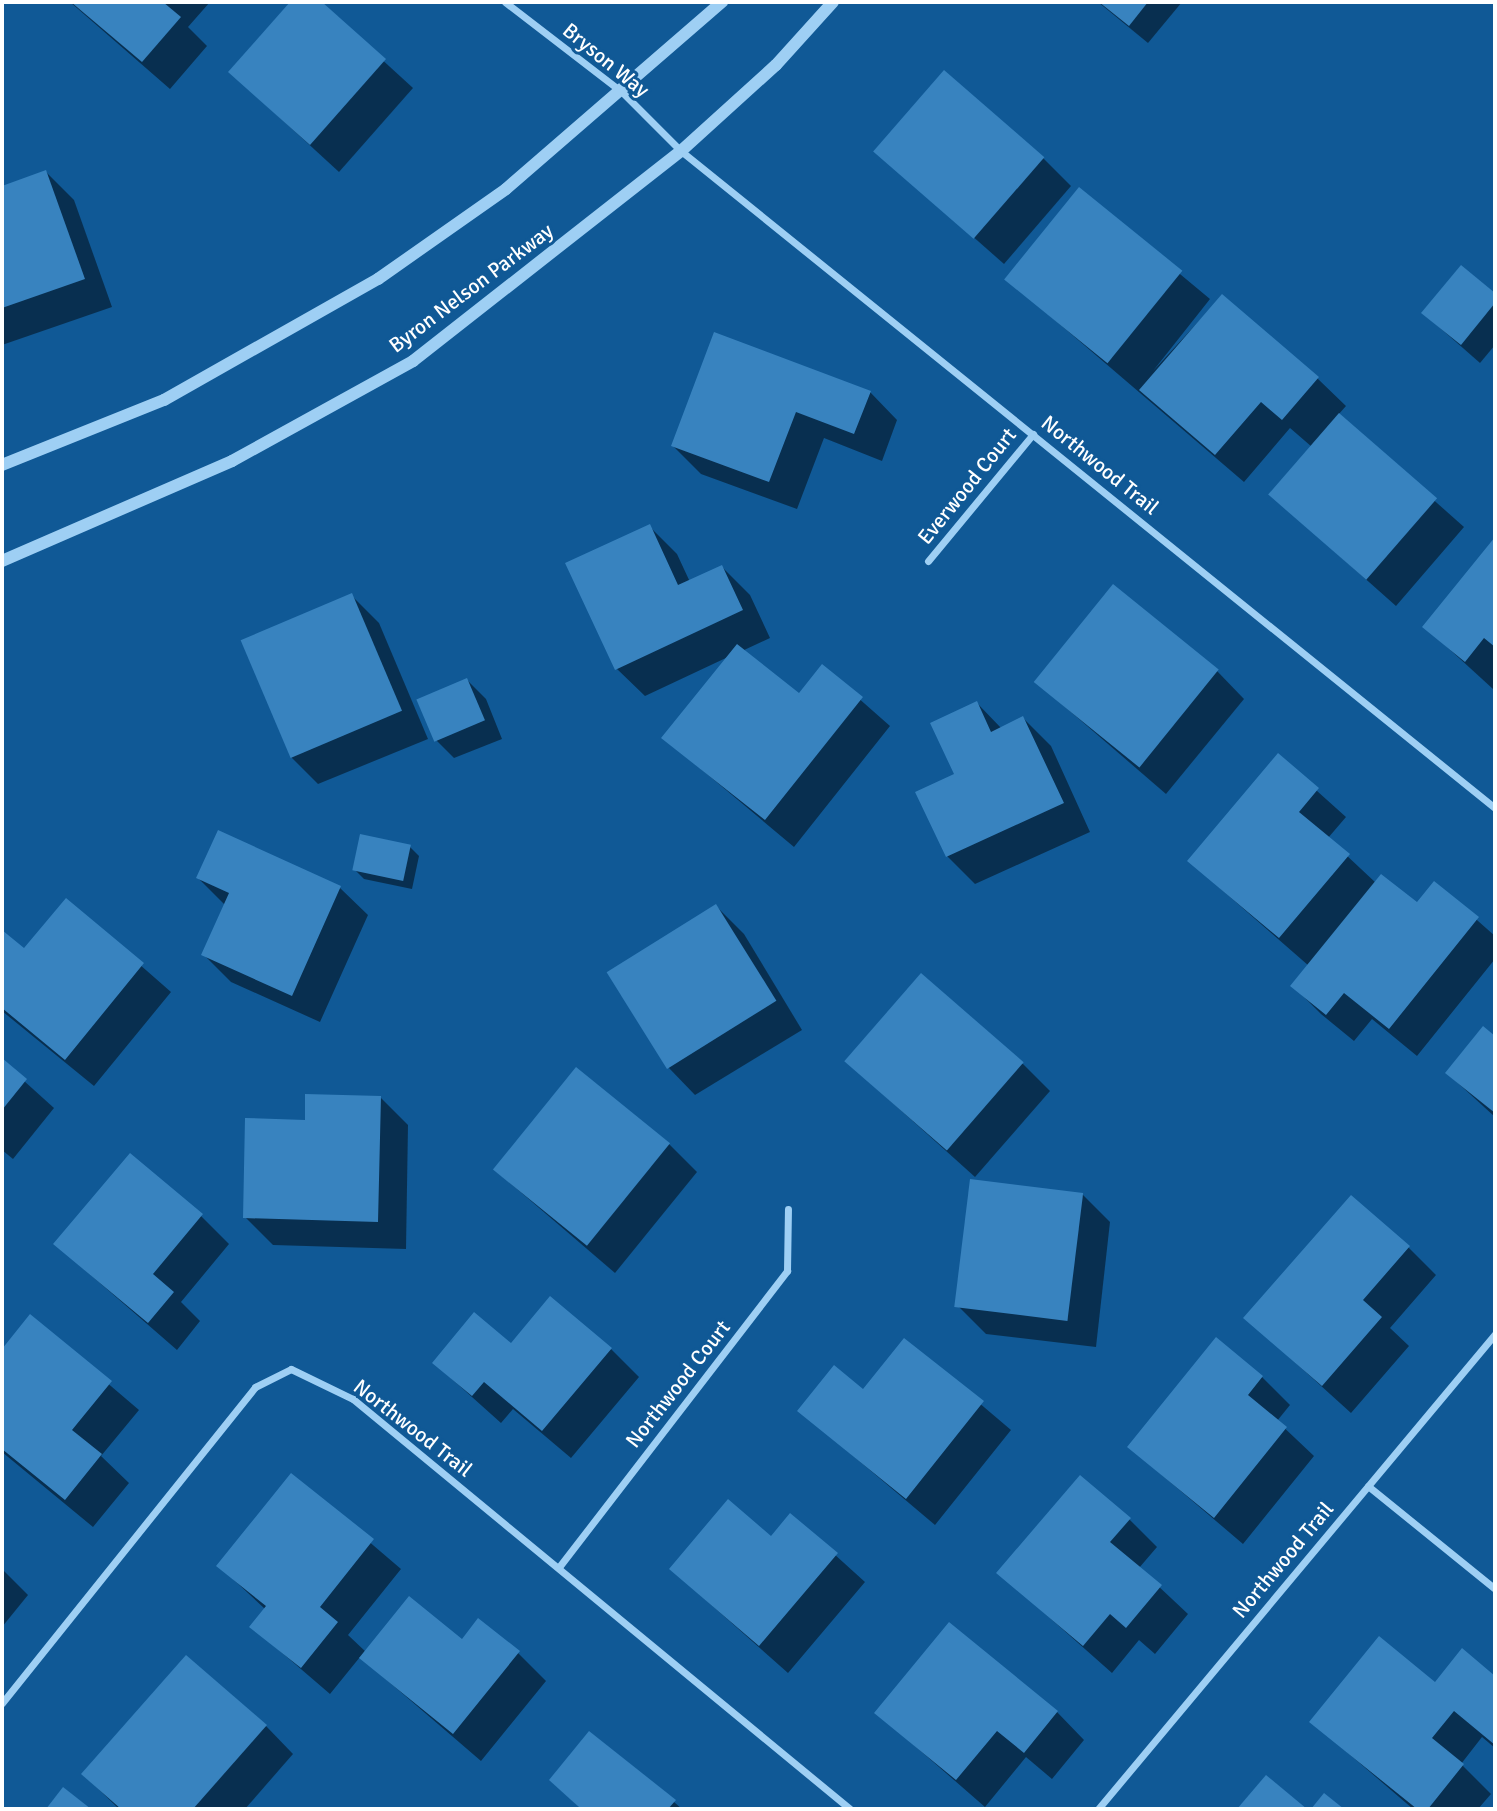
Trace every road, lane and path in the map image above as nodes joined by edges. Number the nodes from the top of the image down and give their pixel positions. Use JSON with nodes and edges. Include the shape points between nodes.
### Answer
{"nodes":[{"id":1,"x":505,"y":2,"type":"edge"},
{"id":2,"x":722,"y":2,"type":"edge"},
{"id":3,"x":834,"y":2,"type":"edge"},
{"id":4,"x":622,"y":92,"type":"junction"},
{"id":5,"x":681,"y":151,"type":"junction"},
{"id":6,"x":1033,"y":434,"type":"junction"},
{"id":7,"x":2,"y":465,"type":"edge"},
{"id":8,"x":2,"y":561,"type":"edge"},
{"id":9,"x":928,"y":561,"type":"dead end"},
{"id":10,"x":1495,"y":808,"type":"edge"},
{"id":11,"x":788,"y":1209,"type":"dead end"},
{"id":12,"x":1495,"y":1334,"type":"edge"},
{"id":13,"x":1368,"y":1486,"type":"junction"},
{"id":14,"x":559,"y":1567,"type":"junction"},
{"id":15,"x":1495,"y":1589,"type":"edge"},
{"id":16,"x":2,"y":1703,"type":"edge"},
{"id":17,"x":850,"y":1809,"type":"edge"},
{"id":18,"x":1098,"y":1809,"type":"edge"}],
"edges":[{"from":1,"to":4,"type":"street","name":"Bryson Way"},
{"from":2,"to":4,"type":"street"},
{"from":3,"to":5,"type":"street","name":"Byron Nelson Parkway","via":[[776,65]]},
{"from":4,"to":5,"type":"street","name":"Bryson Way"},
{"from":4,"to":7,"type":"street","via":[[506,189],[378,279],[164,400]]},
{"from":5,"to":6,"type":"street","name":"Northwood Trail"},
{"from":5,"to":8,"type":"street","name":"Byron Nelson Parkway","via":[[412,361],[232,461]]},
{"from":6,"to":9,"type":"street","name":"Everwood Court"},
{"from":6,"to":10,"type":"street","name":"Northwood Trail"},
{"from":11,"to":14,"type":"street","name":"Northwood Court","via":[[787,1271]]},
{"from":12,"to":13,"type":"street","name":"Northwood Trail"},
{"from":13,"to":15,"type":"street"},
{"from":13,"to":18,"type":"street","name":"Northwood Trail"},
{"from":14,"to":16,"type":"street","name":"Northwood Trail","via":[[353,1399],[291,1369],[255,1387]]},
{"from":14,"to":17,"type":"street","name":"Northwood Trail"}]}
